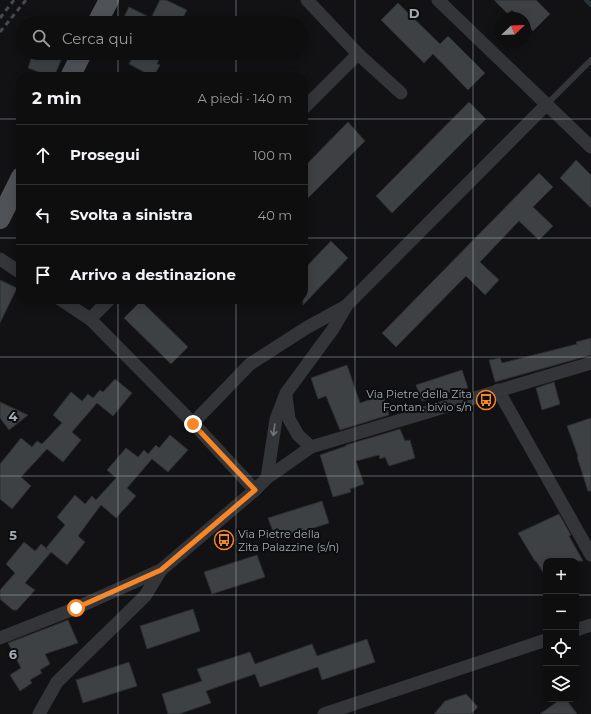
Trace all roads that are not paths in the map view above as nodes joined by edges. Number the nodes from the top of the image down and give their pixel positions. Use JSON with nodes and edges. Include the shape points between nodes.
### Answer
{"nodes":[{"id":1,"x":109,"y":0,"type":"edge"},
{"id":2,"x":307,"y":0,"type":"edge"},
{"id":3,"x":438,"y":0,"type":"edge"},
{"id":4,"x":101,"y":16,"type":"edge"},
{"id":5,"x":358,"y":54,"type":"junction"},
{"id":6,"x":78,"y":60,"type":"edge"},
{"id":7,"x":591,"y":60,"type":"edge"},
{"id":8,"x":72,"y":72,"type":"edge"},
{"id":9,"x":401,"y":93,"type":"dead end"},
{"id":10,"x":308,"y":104,"type":"edge"},
{"id":11,"x":547,"y":104,"type":"junction"},
{"id":12,"x":591,"y":147,"type":"edge"},
{"id":13,"x":16,"y":187,"type":"edge"},
{"id":14,"x":0,"y":219,"type":"edge"},
{"id":15,"x":0,"y":259,"type":"edge"},
{"id":16,"x":16,"y":270,"type":"edge"},
{"id":17,"x":68,"y":304,"type":"edge"},
{"id":18,"x":105,"y":304,"type":"edge"},
{"id":19,"x":347,"y":305,"type":"junction"},
{"id":20,"x":90,"y":319,"type":"junction"},
{"id":21,"x":591,"y":363,"type":"edge"},
{"id":22,"x":498,"y":390,"type":"junction"},
{"id":23,"x":286,"y":393,"type":"junction"},
{"id":24,"x":193,"y":424,"type":"junction"},
{"id":25,"x":311,"y":447,"type":"junction"},
{"id":26,"x":267,"y":478,"type":"junction"},
{"id":27,"x":255,"y":490,"type":"junction"},
{"id":28,"x":591,"y":555,"type":"edge"},
{"id":29,"x":161,"y":570,"type":"junction"},
{"id":30,"x":591,"y":625,"type":"edge"},
{"id":31,"x":579,"y":629,"type":"edge"},
{"id":32,"x":0,"y":638,"type":"edge"},
{"id":33,"x":543,"y":641,"type":"edge"},
{"id":34,"x":57,"y":682,"type":"junction"},
{"id":35,"x":39,"y":714,"type":"edge"},
{"id":36,"x":50,"y":714,"type":"edge"},
{"id":37,"x":324,"y":714,"type":"edge"}],
"edges":[{"from":1,"to":4,"type":"main road"},
{"from":2,"to":5,"type":"street"},
{"from":3,"to":11,"type":"street"},
{"from":5,"to":9,"type":"street"},
{"from":5,"to":10,"type":"street"},
{"from":6,"to":8,"type":"main road"},
{"from":7,"to":11,"type":"lane"},
{"from":11,"to":12,"type":"street"},
{"from":11,"to":19,"type":"street"},
{"from":13,"to":14,"type":"main road"},
{"from":15,"to":16,"type":"street"},
{"from":17,"to":20,"type":"street"},
{"from":18,"to":20,"type":"street"},
{"from":19,"to":23,"type":"street","via":[[334,329]]},
{"from":19,"to":24,"type":"street","via":[[250,364]]},
{"from":20,"to":24,"type":"street"},
{"from":21,"to":22,"type":"street"},
{"from":22,"to":25,"type":"street"},
{"from":22,"to":28,"type":"street"},
{"from":23,"to":25,"type":"street","via":[[289,419],[298,435]]},
{"from":23,"to":26,"type":"street","one_way":true,"via":[[276,419]]},
{"from":24,"to":27,"type":"street"},
{"from":25,"to":26,"type":"street"},
{"from":26,"to":27,"type":"street"},
{"from":27,"to":29,"type":"street"},
{"from":29,"to":32,"type":"street"},
{"from":29,"to":34,"type":"street","via":[[145,596]]},
{"from":30,"to":31,"type":"street"},
{"from":33,"to":37,"type":"street"},
{"from":34,"to":35,"type":"street"},
{"from":34,"to":36,"type":"street"}]}
